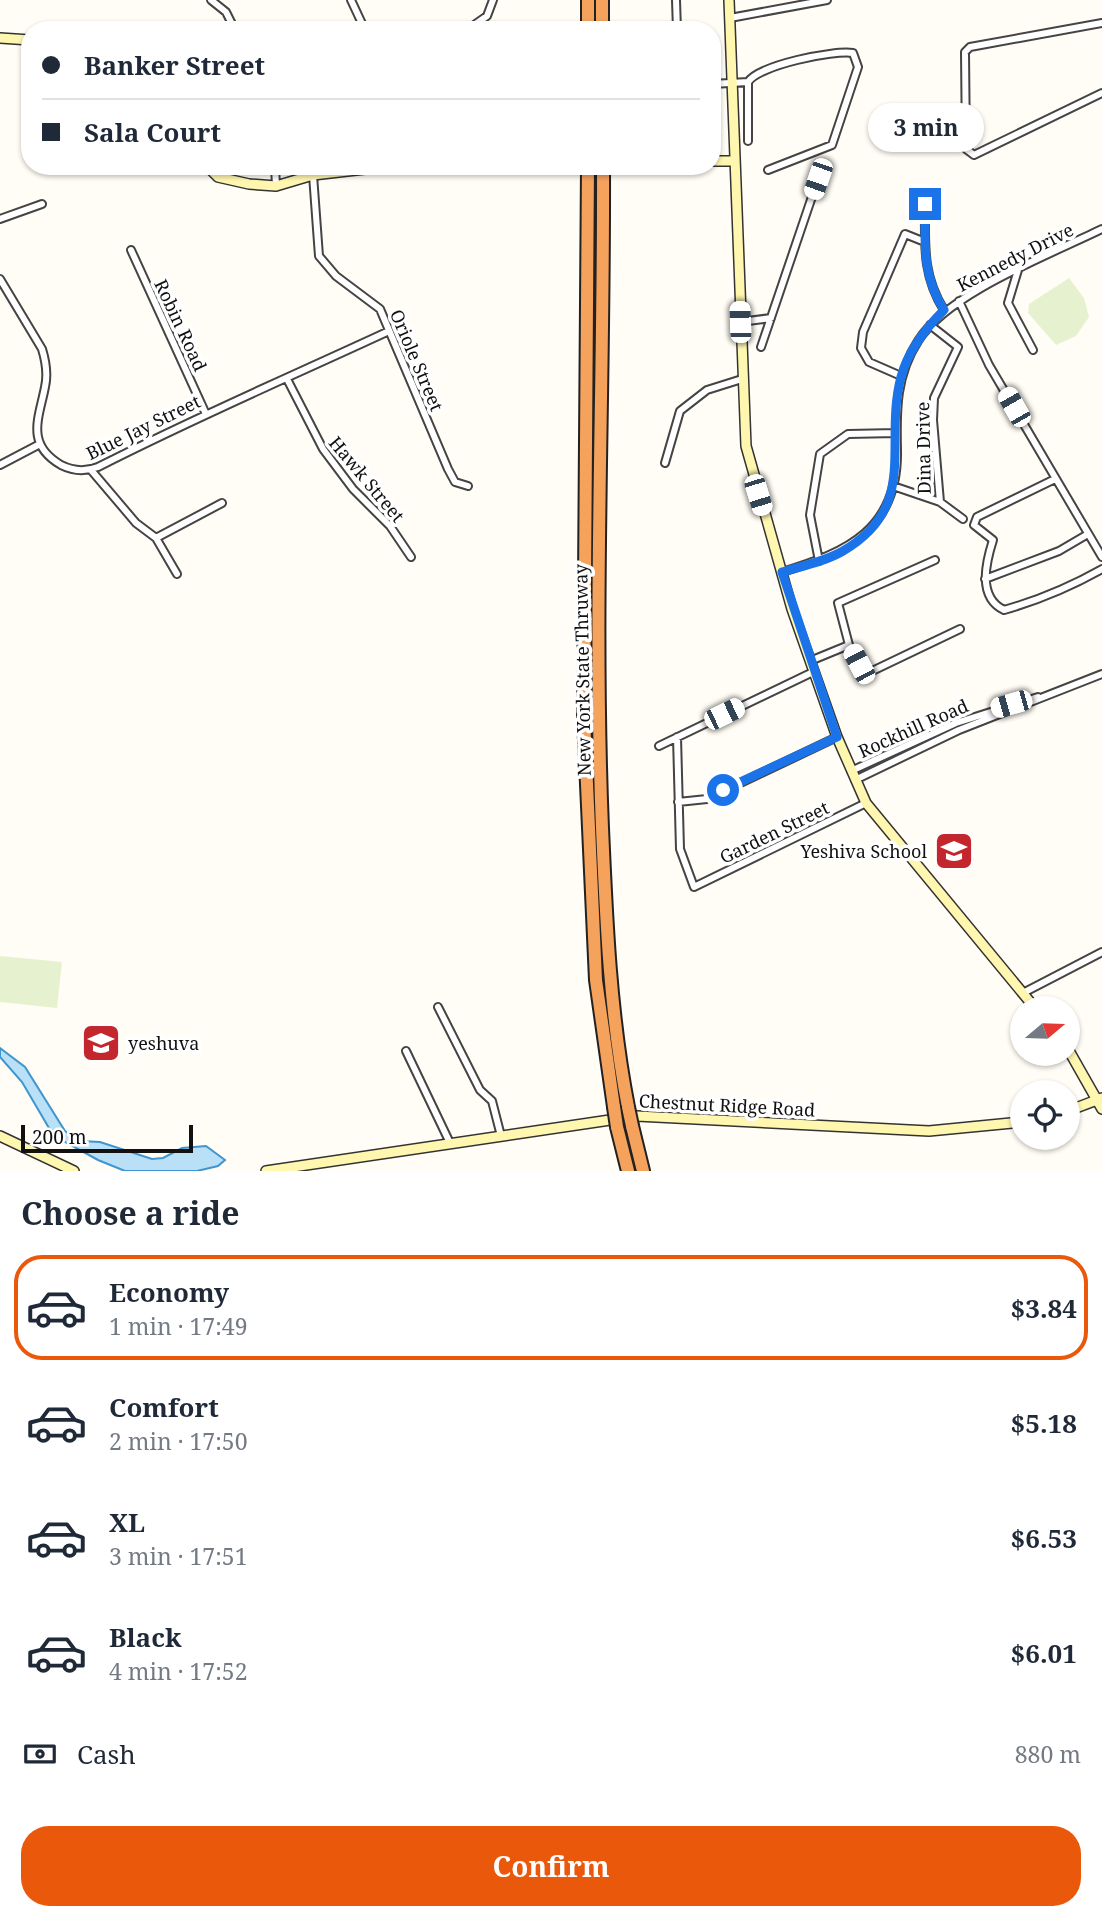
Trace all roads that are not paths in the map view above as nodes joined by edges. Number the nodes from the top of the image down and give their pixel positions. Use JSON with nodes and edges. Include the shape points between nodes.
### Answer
{"nodes":[{"id":1,"x":211,"y":0,"type":"edge"},
{"id":2,"x":351,"y":0,"type":"edge"},
{"id":3,"x":493,"y":0,"type":"edge"},
{"id":4,"x":587,"y":0,"type":"edge"},
{"id":5,"x":602,"y":0,"type":"edge"},
{"id":6,"x":676,"y":0,"type":"edge"},
{"id":7,"x":729,"y":0,"type":"edge"},
{"id":8,"x":827,"y":0,"type":"edge"},
{"id":9,"x":730,"y":18,"type":"junction"},
{"id":10,"x":230,"y":21,"type":"edge"},
{"id":11,"x":361,"y":21,"type":"edge"},
{"id":12,"x":480,"y":21,"type":"edge"},
{"id":13,"x":588,"y":21,"type":"edge"},
{"id":14,"x":602,"y":21,"type":"edge"},
{"id":15,"x":677,"y":21,"type":"edge"},
{"id":16,"x":1102,"y":23,"type":"edge"},
{"id":17,"x":0,"y":38,"type":"edge"},
{"id":18,"x":21,"y":39,"type":"edge"},
{"id":19,"x":731,"y":82,"type":"junction"},
{"id":20,"x":748,"y":82,"type":"junction"},
{"id":21,"x":721,"y":83,"type":"edge"},
{"id":22,"x":1102,"y":93,"type":"edge"},
{"id":23,"x":748,"y":141,"type":"dead end"},
{"id":24,"x":721,"y":161,"type":"edge"},
{"id":25,"x":734,"y":161,"type":"junction"},
{"id":26,"x":768,"y":170,"type":"dead end"},
{"id":27,"x":216,"y":175,"type":"edge"},
{"id":28,"x":275,"y":175,"type":"edge"},
{"id":29,"x":313,"y":175,"type":"joint"},
{"id":30,"x":588,"y":175,"type":"edge"},
{"id":31,"x":603,"y":175,"type":"edge"},
{"id":32,"x":818,"y":179,"type":"dead end"},
{"id":33,"x":276,"y":186,"type":"junction"},
{"id":34,"x":925,"y":204,"type":"dead end"},
{"id":35,"x":42,"y":205,"type":"dead end"},
{"id":36,"x":0,"y":219,"type":"edge"},
{"id":37,"x":1102,"y":229,"type":"edge"},
{"id":38,"x":925,"y":242,"type":"junction"},
{"id":39,"x":131,"y":250,"type":"dead end"},
{"id":40,"x":1018,"y":270,"type":"junction"},
{"id":41,"x":0,"y":279,"type":"edge"},
{"id":42,"x":959,"y":301,"type":"junction"},
{"id":43,"x":944,"y":310,"type":"junction"},
{"id":44,"x":771,"y":318,"type":"junction"},
{"id":45,"x":740,"y":322,"type":"junction"},
{"id":46,"x":930,"y":325,"type":"junction"},
{"id":47,"x":389,"y":331,"type":"junction"},
{"id":48,"x":761,"y":347,"type":"dead end"},
{"id":49,"x":1032,"y":350,"type":"dead end"},
{"id":50,"x":901,"y":376,"type":"junction"},
{"id":51,"x":287,"y":379,"type":"junction"},
{"id":52,"x":742,"y":379,"type":"junction"},
{"id":53,"x":205,"y":412,"type":"junction"},
{"id":54,"x":897,"y":433,"type":"junction"},
{"id":55,"x":40,"y":444,"type":"junction"},
{"id":56,"x":665,"y":463,"type":"dead end"},
{"id":57,"x":0,"y":465,"type":"edge"},
{"id":58,"x":91,"y":470,"type":"junction"},
{"id":59,"x":1055,"y":479,"type":"junction"},
{"id":60,"x":468,"y":486,"type":"dead end"},
{"id":61,"x":893,"y":486,"type":"junction"},
{"id":62,"x":940,"y":502,"type":"junction"},
{"id":63,"x":222,"y":503,"type":"dead end"},
{"id":64,"x":963,"y":519,"type":"dead end"},
{"id":65,"x":1088,"y":534,"type":"junction"},
{"id":66,"x":156,"y":538,"type":"junction"},
{"id":67,"x":411,"y":557,"type":"dead end"},
{"id":68,"x":1102,"y":557,"type":"edge"},
{"id":69,"x":935,"y":560,"type":"dead end"},
{"id":70,"x":819,"y":561,"type":"junction"},
{"id":71,"x":1102,"y":569,"type":"edge"},
{"id":72,"x":782,"y":572,"type":"junction"},
{"id":73,"x":177,"y":574,"type":"dead end"},
{"id":74,"x":985,"y":579,"type":"junction"},
{"id":75,"x":960,"y":629,"type":"dead end"},
{"id":76,"x":849,"y":645,"type":"junction"},
{"id":77,"x":810,"y":661,"type":"junction"},
{"id":78,"x":813,"y":672,"type":"junction"},
{"id":79,"x":1102,"y":674,"type":"edge"},
{"id":80,"x":1067,"y":689,"type":"junction"},
{"id":81,"x":677,"y":737,"type":"junction"},
{"id":82,"x":837,"y":737,"type":"junction"},
{"id":83,"x":659,"y":746,"type":"dead end"},
{"id":84,"x":851,"y":771,"type":"junction"},
{"id":85,"x":855,"y":780,"type":"junction"},
{"id":86,"x":678,"y":802,"type":"junction"},
{"id":87,"x":866,"y":803,"type":"junction"},
{"id":88,"x":1102,"y":952,"type":"edge"},
{"id":89,"x":1023,"y":993,"type":"junction"},
{"id":90,"x":1025,"y":996,"type":"edge"},
{"id":91,"x":438,"y":1007,"type":"dead end"},
{"id":92,"x":406,"y":1051,"type":"dead end"},
{"id":93,"x":1079,"y":1066,"type":"edge"},
{"id":94,"x":1101,"y":1102,"type":"edge"},
{"id":95,"x":1080,"y":1108,"type":"edge"},
{"id":96,"x":1010,"y":1124,"type":"edge"},
{"id":97,"x":0,"y":1136,"type":"edge"},
{"id":98,"x":501,"y":1136,"type":"junction"},
{"id":99,"x":450,"y":1143,"type":"junction"},
{"id":100,"x":74,"y":1171,"type":"edge"},
{"id":101,"x":266,"y":1171,"type":"edge"},
{"id":102,"x":628,"y":1171,"type":"edge"},
{"id":103,"x":643,"y":1171,"type":"edge"}],
"edges":[{"from":1,"to":10,"type":"street"},
{"from":2,"to":11,"type":"street"},
{"from":3,"to":12,"type":"street"},
{"from":4,"to":13,"type":"highway"},
{"from":5,"to":14,"type":"highway"},
{"from":6,"to":15,"type":"street"},
{"from":7,"to":9,"type":"street"},
{"from":8,"to":9,"type":"street"},
{"from":9,"to":19,"type":"street"},
{"from":16,"to":22,"type":"street","via":[[970,47],[965,52],[965,149],[974,155]]},
{"from":17,"to":18,"type":"street"},
{"from":19,"to":20,"type":"street"},
{"from":19,"to":21,"type":"street"},
{"from":19,"to":25,"type":"street"},
{"from":20,"to":23,"type":"street"},
{"from":20,"to":26,"type":"street","via":[[757,72],[832,53],[853,53],[858,67],[832,145]]},
{"from":24,"to":25,"type":"street"},
{"from":25,"to":45,"type":"street"},
{"from":27,"to":33,"type":"street"},
{"from":28,"to":33,"type":"street"},
{"from":29,"to":33,"type":"street"},
{"from":29,"to":47,"type":"street","name":"Oriole Street","via":[[319,256],[336,276],[380,309]]},
{"from":30,"to":102,"type":"highway","name":"New York State Thruway","bridge":true,"via":[[584,740],[597,992]]},
{"from":31,"to":103,"type":"highway","name":"New York State Thruway","bridge":true,"via":[[599,739],[610,970],[628,1107]]},
{"from":32,"to":44,"type":"street"},
{"from":34,"to":38,"type":"street"},
{"from":35,"to":36,"type":"street"},
{"from":37,"to":40,"type":"street","name":"Kennedy Drive"},
{"from":38,"to":43,"type":"street","via":[[931,289]]},
{"from":38,"to":50,"type":"street","via":[[905,234],[862,340],[869,362]]},
{"from":39,"to":53,"type":"street","name":"Robin Road"},
{"from":40,"to":42,"type":"street","name":"Kennedy Drive"},
{"from":40,"to":49,"type":"street","via":[[1008,303]]},
{"from":41,"to":55,"type":"street","via":[[46,361],[45,389],[35,421]]},
{"from":42,"to":43,"type":"street","name":"Kennedy Drive"},
{"from":42,"to":59,"type":"street","via":[[989,365]]},
{"from":43,"to":46,"type":"street","name":"Kennedy Drive"},
{"from":44,"to":45,"type":"street"},
{"from":44,"to":48,"type":"street"},
{"from":45,"to":52,"type":"street"},
{"from":46,"to":50,"type":"street","name":"Kennedy Drive"},
{"from":46,"to":62,"type":"street","name":"Dina Drive","via":[[958,347],[934,398]]},
{"from":47,"to":51,"type":"street","name":"Blue Jay Street"},
{"from":47,"to":60,"type":"street","name":"Oriole Street","via":[[455,482]]},
{"from":50,"to":54,"type":"street","name":"Kennedy Drive"},
{"from":51,"to":53,"type":"street","name":"Blue Jay Street"},
{"from":51,"to":67,"type":"street","name":"Hawk Street","via":[[323,449]]},
{"from":52,"to":56,"type":"street","via":[[707,390],[680,411]]},
{"from":52,"to":72,"type":"street","via":[[750,469]]},
{"from":53,"to":58,"type":"street","name":"Blue Jay Street"},
{"from":54,"to":61,"type":"street","name":"Kennedy Drive"},
{"from":54,"to":70,"type":"street","via":[[848,434],[820,454],[810,515]]},
{"from":55,"to":57,"type":"street"},
{"from":55,"to":58,"type":"street","name":"Blue Jay Street","via":[[62,465]]},
{"from":58,"to":66,"type":"street","via":[[136,523]]},
{"from":59,"to":65,"type":"street"},
{"from":59,"to":74,"type":"street","via":[[977,517],[974,525],[993,540]]},
{"from":61,"to":62,"type":"street","name":"Dina Drive"},
{"from":61,"to":70,"type":"street","name":"Kennedy Drive","via":[[881,515],[869,529],[843,551]]},
{"from":62,"to":64,"type":"street"},
{"from":63,"to":66,"type":"street"},
{"from":65,"to":68,"type":"street"},
{"from":65,"to":74,"type":"street","via":[[1059,551]]},
{"from":66,"to":73,"type":"street"},
{"from":69,"to":76,"type":"street","via":[[838,603]]},
{"from":70,"to":72,"type":"street","name":"Kennedy Drive"},
{"from":71,"to":74,"type":"street","via":[[1069,588],[1004,610]]},
{"from":72,"to":77,"type":"street"},
{"from":75,"to":76,"type":"street","via":[[866,674]]},
{"from":76,"to":77,"type":"street"},
{"from":77,"to":78,"type":"street"},
{"from":78,"to":81,"type":"street"},
{"from":78,"to":82,"type":"street"},
{"from":79,"to":80,"type":"street","name":"Rockhill Road"},
{"from":80,"to":84,"type":"street","name":"Rockhill Road","via":[[956,723]]},
{"from":80,"to":85,"type":"street","name":"Rockhill Road","via":[[959,730]]},
{"from":81,"to":83,"type":"street"},
{"from":81,"to":86,"type":"street"},
{"from":82,"to":84,"type":"street"},
{"from":82,"to":86,"type":"street","via":[[707,799]]},
{"from":84,"to":85,"type":"street"},
{"from":85,"to":87,"type":"street"},
{"from":86,"to":87,"type":"street","name":"Garden Street","via":[[680,849],[694,887]]},
{"from":87,"to":89,"type":"street"},
{"from":88,"to":89,"type":"street"},
{"from":89,"to":90,"type":"street"},
{"from":91,"to":98,"type":"street","via":[[480,1090],[492,1101]]},
{"from":92,"to":99,"type":"street"},
{"from":93,"to":94,"type":"street"},
{"from":94,"to":95,"type":"street"},
{"from":96,"to":98,"type":"street","name":"Chestnut Ridge Road","via":[[908,1131],[644,1115]]},
{"from":97,"to":100,"type":"street"},
{"from":98,"to":99,"type":"street","name":"Chestnut Ridge Road"},
{"from":99,"to":101,"type":"street","name":"Chestnut Ridge Road"}]}
